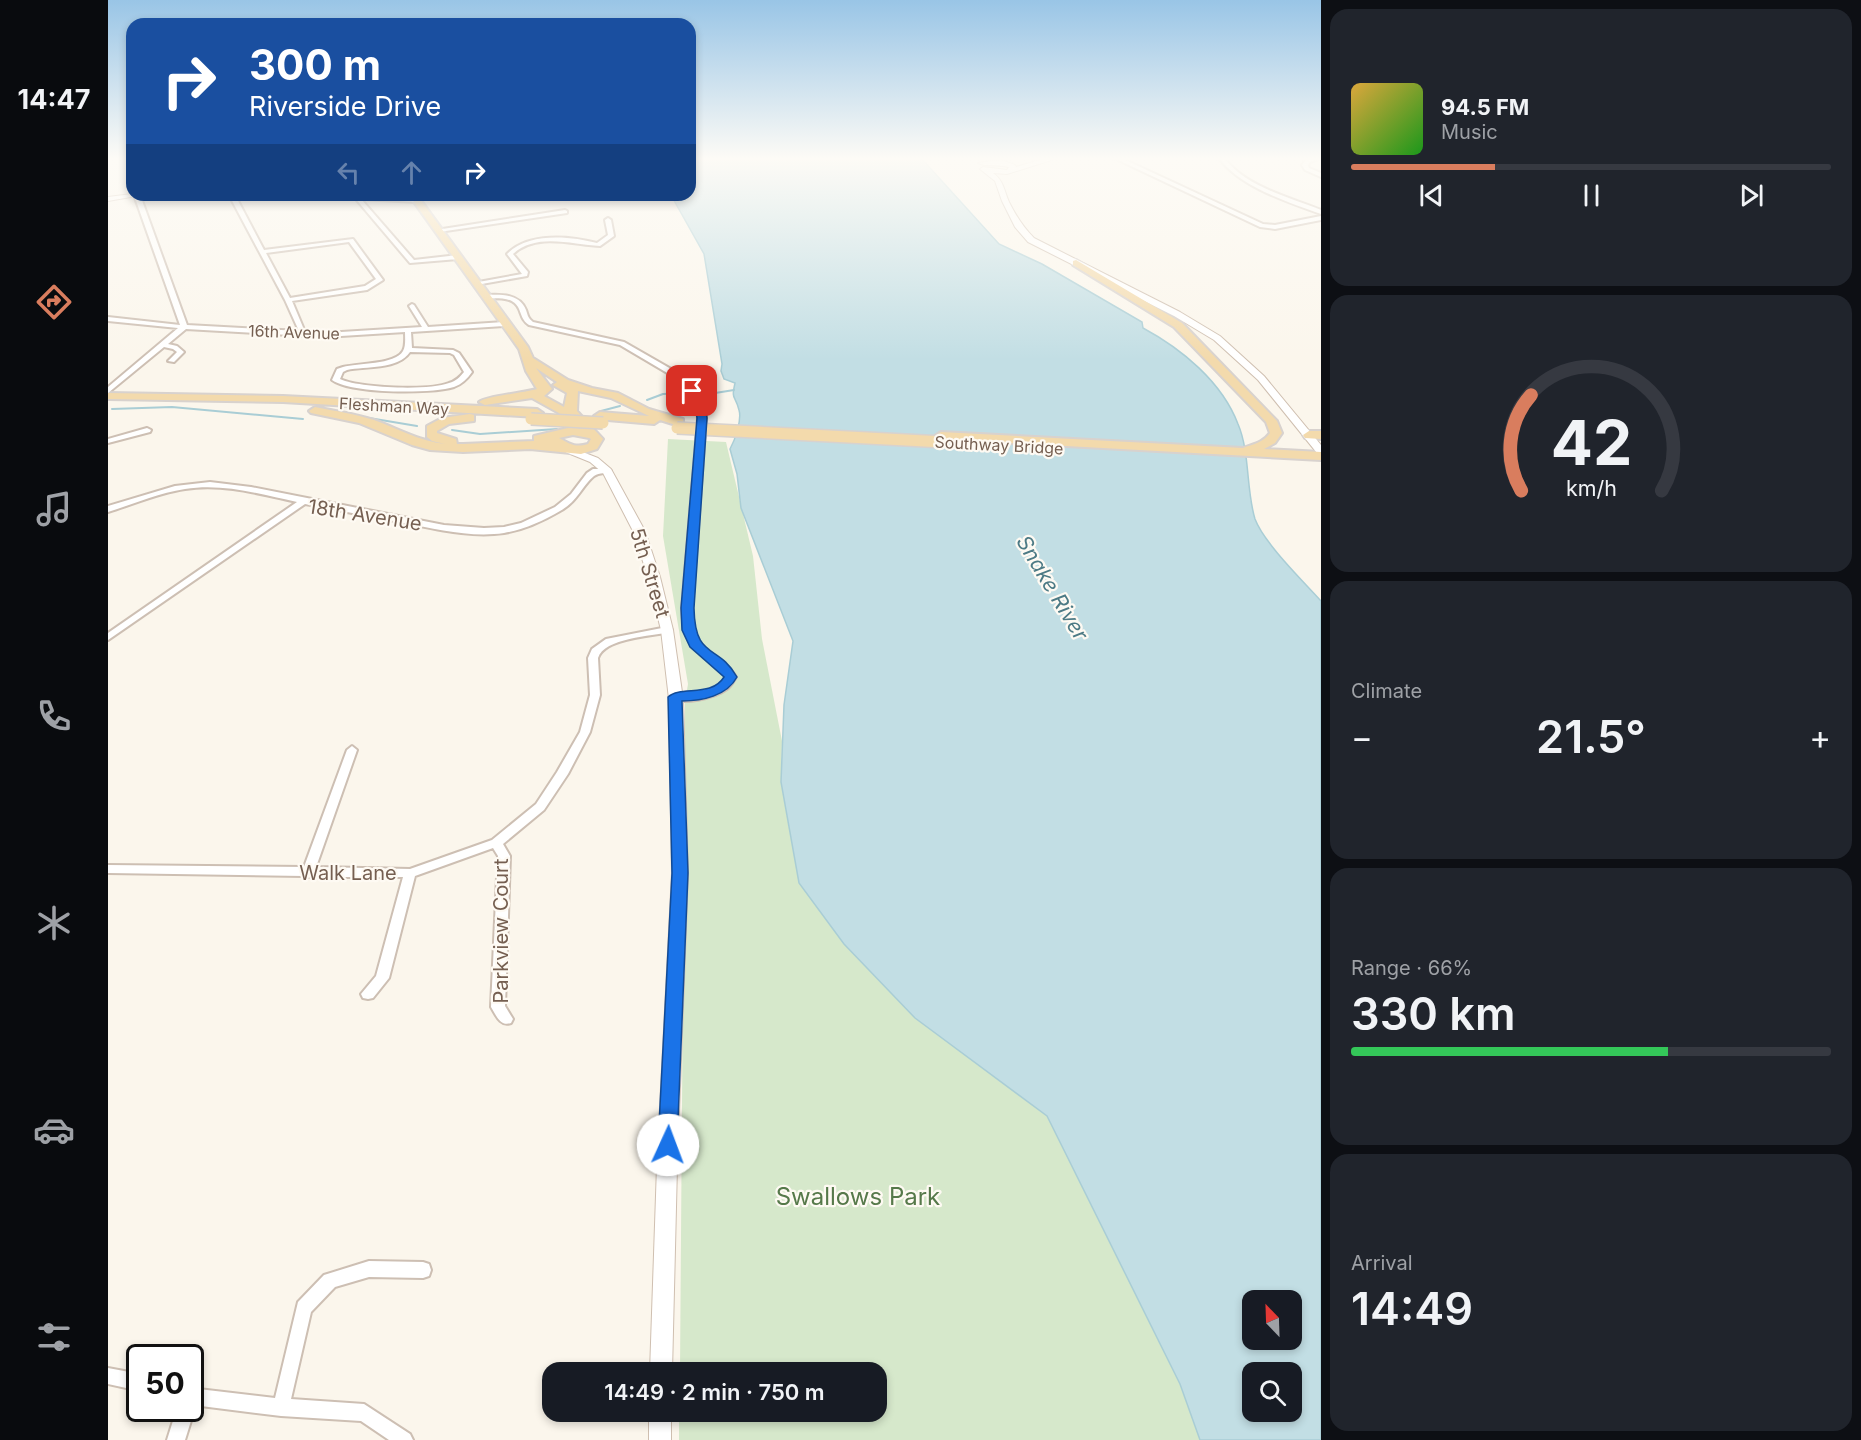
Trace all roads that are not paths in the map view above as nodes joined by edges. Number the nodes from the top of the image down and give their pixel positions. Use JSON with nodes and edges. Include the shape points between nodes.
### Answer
{"nodes":[{"id":1,"x":149,"y":225,"type":"edge"},
{"id":2,"x":247,"y":225,"type":"edge"},
{"id":3,"x":381,"y":225,"type":"edge"},
{"id":4,"x":435,"y":225,"type":"edge"},
{"id":5,"x":473,"y":225,"type":"edge"},
{"id":6,"x":609,"y":225,"type":"edge"},
{"id":7,"x":1018,"y":225,"type":"edge"},
{"id":8,"x":1263,"y":225,"type":"edge"},
{"id":9,"x":1278,"y":225,"type":"edge"},
{"id":10,"x":439,"y":230,"type":"junction"},
{"id":11,"x":261,"y":252,"type":"junction"},
{"id":12,"x":458,"y":257,"type":"junction"},
{"id":13,"x":1076,"y":263,"type":"junction"},
{"id":14,"x":476,"y":284,"type":"junction"},
{"id":15,"x":486,"y":297,"type":"junction"},
{"id":16,"x":288,"y":300,"type":"junction"},
{"id":17,"x":412,"y":306,"type":"dead end"},
{"id":18,"x":108,"y":319,"type":"edge"},
{"id":19,"x":504,"y":324,"type":"junction"},
{"id":20,"x":184,"y":327,"type":"junction"},
{"id":21,"x":426,"y":328,"type":"junction"},
{"id":22,"x":408,"y":329,"type":"junction"},
{"id":23,"x":303,"y":334,"type":"junction"},
{"id":24,"x":163,"y":345,"type":"junction"},
{"id":25,"x":408,"y":350,"type":"junction"},
{"id":26,"x":172,"y":361,"type":"dead end"},
{"id":27,"x":533,"y":362,"type":"junction"},
{"id":28,"x":567,"y":389,"type":"junction"},
{"id":29,"x":109,"y":390,"type":"edge"},
{"id":30,"x":541,"y":391,"type":"junction"},
{"id":31,"x":108,"y":402,"type":"edge"},
{"id":32,"x":133,"y":402,"type":"junction"},
{"id":33,"x":286,"y":403,"type":"junction"},
{"id":34,"x":632,"y":404,"type":"junction"},
{"id":35,"x":108,"y":407,"type":"edge"},
{"id":36,"x":534,"y":416,"type":"junction"},
{"id":37,"x":480,"y":417,"type":"junction"},
{"id":38,"x":678,"y":425,"type":"junction"},
{"id":39,"x":147,"y":430,"type":"dead end"},
{"id":40,"x":1315,"y":435,"type":"edge"},
{"id":41,"x":594,"y":440,"type":"junction"},
{"id":42,"x":108,"y":441,"type":"edge"},
{"id":43,"x":564,"y":442,"type":"junction"},
{"id":44,"x":1321,"y":451,"type":"edge"},
{"id":45,"x":1233,"y":452,"type":"junction"},
{"id":46,"x":1321,"y":456,"type":"edge"},
{"id":47,"x":594,"y":460,"type":"junction"},
{"id":48,"x":1321,"y":461,"type":"edge"},
{"id":49,"x":607,"y":471,"type":"junction"},
{"id":50,"x":304,"y":501,"type":"junction"},
{"id":51,"x":108,"y":509,"type":"edge"},
{"id":52,"x":667,"y":630,"type":"junction"},
{"id":53,"x":108,"y":637,"type":"edge"},
{"id":54,"x":675,"y":698,"type":"junction"},
{"id":55,"x":352,"y":750,"type":"dead end"},
{"id":56,"x":496,"y":843,"type":"junction"},
{"id":57,"x":108,"y":869,"type":"edge"},
{"id":58,"x":308,"y":873,"type":"junction"},
{"id":59,"x":410,"y":873,"type":"junction"},
{"id":60,"x":368,"y":994,"type":"dead end"},
{"id":61,"x":506,"y":1019,"type":"dead end"},
{"id":62,"x":423,"y":1270,"type":"dead end"},
{"id":63,"x":661,"y":1362,"type":"edge"},
{"id":64,"x":108,"y":1376,"type":"edge"},
{"id":65,"x":126,"y":1380,"type":"edge"},
{"id":66,"x":204,"y":1398,"type":"edge"},
{"id":67,"x":280,"y":1407,"type":"junction"},
{"id":68,"x":182,"y":1422,"type":"edge"},
{"id":69,"x":660,"y":1422,"type":"edge"},
{"id":70,"x":176,"y":1440,"type":"edge"},
{"id":71,"x":404,"y":1440,"type":"edge"},
{"id":72,"x":660,"y":1440,"type":"edge"}],
"edges":[{"from":1,"to":20,"type":"street"},
{"from":2,"to":11,"type":"street"},
{"from":3,"to":12,"type":"street","via":[[412,262]]},
{"from":4,"to":10,"type":"main road"},
{"from":5,"to":10,"type":"street"},
{"from":6,"to":14,"type":"street","via":[[611,236],[598,245],[571,239],[518,247],[510,254],[525,274]]},
{"from":7,"to":13,"type":"main road","via":[[1031,240]]},
{"from":8,"to":9,"type":"street"},
{"from":10,"to":12,"type":"main road"},
{"from":11,"to":16,"type":"street"},
{"from":11,"to":16,"type":"street","via":[[351,240],[380,280],[367,288]]},
{"from":12,"to":14,"type":"main road"},
{"from":13,"to":40,"type":"main road","via":[[1217,338]]},
{"from":13,"to":45,"type":"main road","via":[[1178,325],[1276,429],[1272,440],[1263,446]]},
{"from":14,"to":15,"type":"main road"},
{"from":15,"to":19,"type":"main road"},
{"from":15,"to":54,"type":"street","via":[[518,302],[531,324],[622,343],[688,383],[700,403],[688,630],[697,647],[731,677],[713,692]]},
{"from":16,"to":23,"type":"street"},
{"from":17,"to":21,"type":"street"},
{"from":18,"to":20,"type":"street","name":"16th Avenue"},
{"from":19,"to":21,"type":"street","name":"16th Avenue"},
{"from":19,"to":27,"type":"main road"},
{"from":20,"to":23,"type":"street","name":"16th Avenue"},
{"from":20,"to":24,"type":"street"},
{"from":21,"to":22,"type":"street","name":"16th Avenue"},
{"from":22,"to":23,"type":"street","name":"16th Avenue"},
{"from":22,"to":25,"type":"street"},
{"from":24,"to":26,"type":"street","via":[[181,352]]},
{"from":24,"to":29,"type":"street"},
{"from":25,"to":25,"type":"street","via":[[451,351],[468,372],[458,382],[428,389],[349,386],[336,380],[345,368],[391,362]]},
{"from":27,"to":28,"type":"main road","via":[[544,377]]},
{"from":27,"to":30,"type":"main road","via":[[531,370]]},
{"from":27,"to":34,"type":"main road","via":[[578,388],[614,395]]},
{"from":28,"to":30,"type":"main road"},
{"from":28,"to":34,"type":"main road"},
{"from":28,"to":41,"type":"main road","via":[[574,397],[570,404],[572,412]]},
{"from":29,"to":33,"type":"main road","name":"Fleshman Way"},
{"from":30,"to":33,"type":"main road","via":[[499,402]]},
{"from":30,"to":43,"type":"main road","via":[[538,398],[563,411],[570,422]]},
{"from":31,"to":32,"type":"main road","name":"Fleshman Way"},
{"from":32,"to":33,"type":"main road","name":"Fleshman Way"},
{"from":32,"to":35,"type":"main road"},
{"from":33,"to":36,"type":"main road","name":"Fleshman Way"},
{"from":33,"to":37,"type":"main road","name":"Fleshman Way"},
{"from":33,"to":43,"type":"main road","via":[[377,425],[429,446],[478,448]]},
{"from":34,"to":38,"type":"main road"},
{"from":36,"to":37,"type":"main road","name":"Fleshman Way"},
{"from":36,"to":38,"type":"main road","name":"Fleshman Way","bridge":true},
{"from":37,"to":43,"type":"main road","via":[[446,421],[431,429],[431,434],[447,441]]},
{"from":38,"to":45,"type":"main road","name":"Southway Bridge"},
{"from":38,"to":48,"type":"main road","name":"Southway Bridge","bridge":true},
{"from":39,"to":42,"type":"street"},
{"from":40,"to":44,"type":"main road"},
{"from":41,"to":43,"type":"main road","via":[[581,450]]},
{"from":41,"to":43,"type":"main road","via":[[583,431]]},
{"from":41,"to":47,"type":"main road"},
{"from":43,"to":47,"type":"main road","name":"5th Street"},
{"from":45,"to":46,"type":"main road","name":"Southway Bridge"},
{"from":47,"to":49,"type":"main road","name":"5th Street"},
{"from":49,"to":50,"type":"street","name":"18th Avenue","via":[[590,475],[558,509],[504,530],[444,528]]},
{"from":49,"to":52,"type":"main road","name":"5th Street","via":[[639,531]]},
{"from":50,"to":51,"type":"street","via":[[198,485]]},
{"from":50,"to":53,"type":"street","name":"18th Avenue"},
{"from":52,"to":54,"type":"main road","name":"5th Street"},
{"from":52,"to":56,"type":"street","name":"Walk Lane","via":[[609,641],[595,651],[595,695],[585,732],[540,807]]},
{"from":54,"to":63,"type":"main road","name":"5th Street","via":[[680,873]]},
{"from":55,"to":58,"type":"street"},
{"from":56,"to":59,"type":"street","name":"Walk Lane"},
{"from":56,"to":61,"type":"street","name":"Parkview Court","via":[[504,856],[498,1007]]},
{"from":57,"to":58,"type":"street","name":"Walk Lane"},
{"from":58,"to":59,"type":"street","name":"Walk Lane"},
{"from":59,"to":60,"type":"street","via":[[382,978]]},
{"from":62,"to":67,"type":"street","via":[[369,1269],[330,1281],[304,1308]]},
{"from":64,"to":65,"type":"street"},
{"from":66,"to":67,"type":"street"},
{"from":67,"to":71,"type":"street","via":[[364,1413]]},
{"from":68,"to":70,"type":"street"},
{"from":69,"to":72,"type":"main road"}]}
